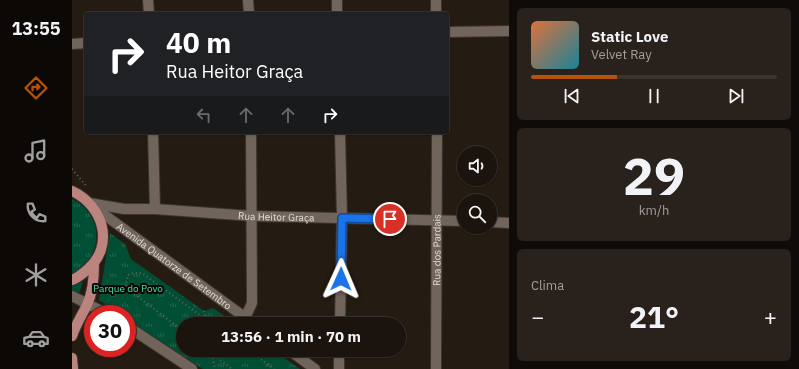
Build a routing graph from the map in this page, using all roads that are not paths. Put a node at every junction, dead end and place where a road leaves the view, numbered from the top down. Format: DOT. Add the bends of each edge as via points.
graph roads {
  1 [pos="148,0"];
  2 [pos="248,0"];
  3 [pos="337,0"];
  4 [pos="436,0"];
  5 [pos="149,12"];
  6 [pos="249,12"];
  7 [pos="337,12"];
  8 [pos="436,12"];
  9 [pos="509,31"];
  10 [pos="449,32"];
  11 [pos="84,43"];
  12 [pos="72,44"];
  13 [pos="153,134"];
  14 [pos="251,134"];
  15 [pos="340,134"];
  16 [pos="437,134"];
  17 [pos="74,190"];
  18 [pos="92,206"];
  19 [pos="155,209"];
  20 [pos="252,216"];
  21 [pos="342,218"];
  22 [pos="437,220"];
  23 [pos="457,221"];
  24 [pos="497,222"];
  25 [pos="509,223"];
  26 [pos="94,264"];
  27 [pos="72,280"];
  28 [pos="72,296"];
  29 [pos="88,304"];
  30 [pos="244,317"];
  31 [pos="245,317"];
  32 [pos="340,317"];
  33 [pos="136,332"];
  34 [pos="72,336"];
  35 [pos="299,357"];
  36 [pos="339,357"];
  37 [pos="72,358"];
  38 [pos="73,369"];
  39 [pos="192,369"];
  40 [pos="315,369"];
  41 [pos="339,369"];
  42 [pos="436,369"];
  1 -- 5 [label="street"];
  2 -- 6 [label="street"];
  3 -- 7 [label="street"];
  4 -- 8 [label="street"];
  9 -- 10 [label="street"];
  11 -- 12 [label="street"];
  13 -- 19 [label="street"];
  14 -- 20 [label="street"];
  15 -- 21 [label="street"];
  16 -- 22 [label="street, Rua dos Pardais"];
  17 -- 18 [label="main road"];
  18 -- 19 [label="street, Rua Heitor Graça"];
  18 -- 26 [label="main road" via="99,216 103,233 99,257"];
  18 -- 30 [label="street, Avenida Quatorze de Setembro"];
  19 -- 20 [label="street, Rua Heitor Graça"];
  20 -- 21 [label="street, Rua Heitor Graça"];
  20 -- 31 [label="street" via="252,303"];
  21 -- 22 [label="street, Rua Heitor Graça"];
  21 -- 32 [label="street"];
  22 -- 23 [label="street, Rua Heitor Graça"];
  22 -- 42 [label="street, Rua dos Pardais"];
  24 -- 25 [label="street"];
  26 -- 27 [label="main road" via="77,279"];
  26 -- 29 [label="main road" via="94,281"];
  28 -- 29 [label="street"];
  29 -- 34 [label="main road"];
  33 -- 39 [label="street"];
  35 -- 40 [label="street"];
  36 -- 41 [label="street"];
  37 -- 38 [label="main road"];
}
